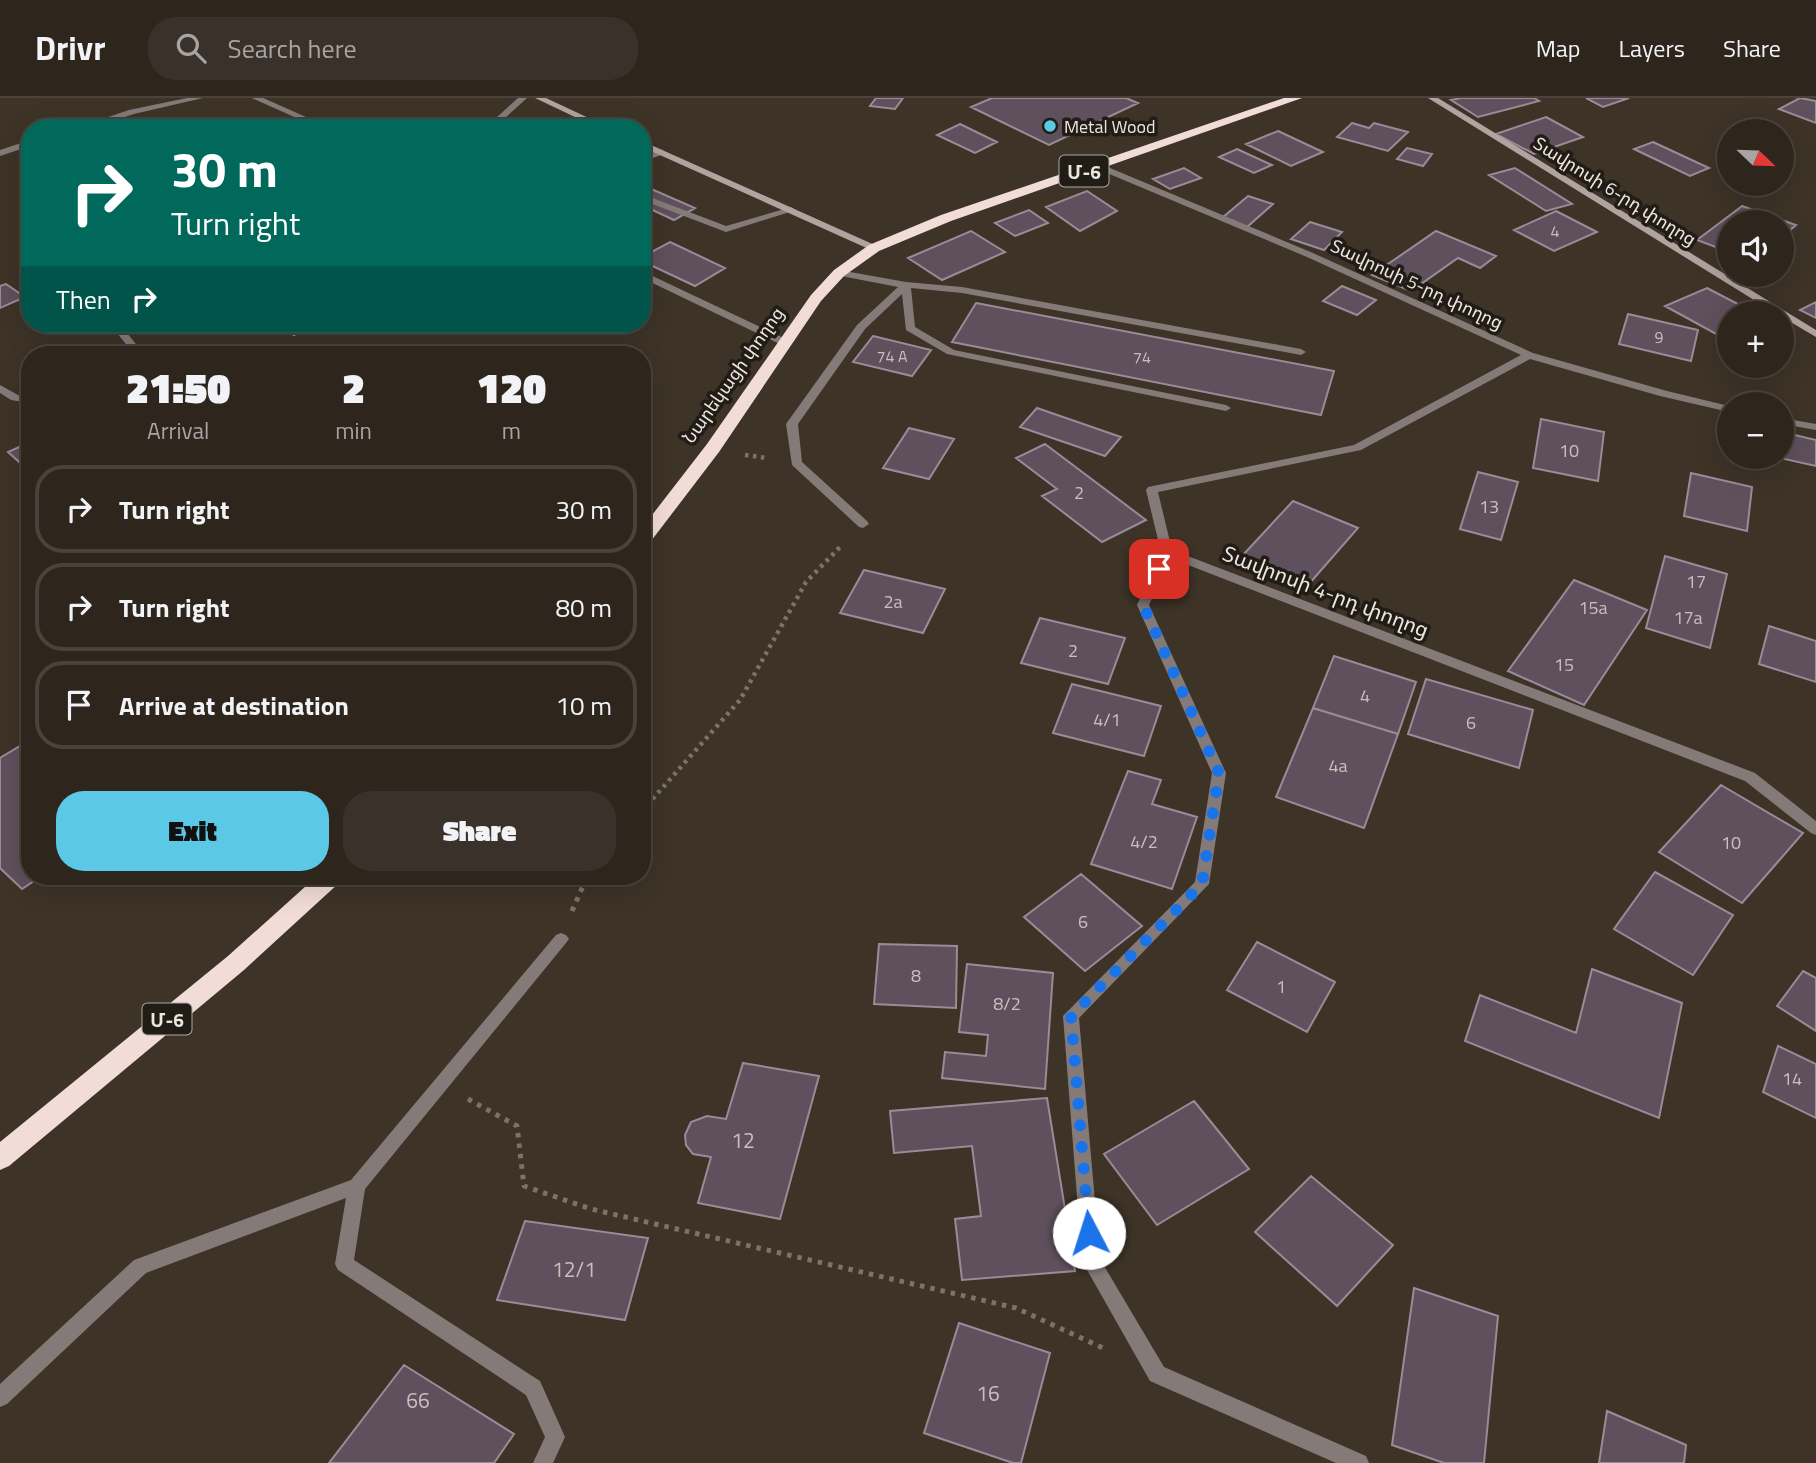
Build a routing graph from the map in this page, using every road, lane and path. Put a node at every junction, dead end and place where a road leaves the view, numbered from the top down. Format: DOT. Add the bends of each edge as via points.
graph roads {
  1 [pos="199,98"];
  2 [pos="256,98"];
  3 [pos="523,98"];
  4 [pos="539,98"];
  5 [pos="1296,98"];
  6 [pos="1432,98"];
  7 [pos="123,119"];
  8 [pos="306,119"];
  9 [pos="499,119"];
  10 [pos="586,119"];
  11 [pos="21,146"];
  12 [pos="651,148"];
  13 [pos="661,152"];
  14 [pos="0,153"];
  15 [pos="651,156"];
  16 [pos="1098,166"];
  17 [pos="651,200"];
  18 [pos="791,211"];
  19 [pos="874,248"];
  20 [pos="839,273"];
  21 [pos="651,278"];
  22 [pos="906,285"];
  23 [pos="1816,334"];
  24 [pos="786,343"];
  25 [pos="1301,352"];
  26 [pos="1528,355"];
  27 [pos="0,388"];
  28 [pos="21,399"];
  29 [pos="1717,406"];
  30 [pos="1226,408"];
  31 [pos="1794,423"];
  32 [pos="1816,427"];
  33 [pos="863,524"];
  34 [pos="651,529"];
  35 [pos="1167,552"];
  36 [pos="651,801"];
  37 [pos="1816,829"];
  38 [pos="322,885"];
  39 [pos="561,939"];
  40 [pos="440,1084"];
  41 [pos="0,1158"];
  42 [pos="356,1186"];
  43 [pos="1157,1374"];
  44 [pos="0,1397"];
  45 [pos="543,1463"];
  46 [pos="1359,1463"];
  1 -- 7 [label="street"];
  2 -- 8 [label="street"];
  3 -- 9 [label="street"];
  4 -- 10 [label="street"];
  5 -- 16 [label="highway, Մ-6"];
  6 -- 23 [label="street, Տավրոսի 6-րդ փողոց"];
  11 -- 14 [label="street"];
  12 -- 13 [label="street"];
  13 -- 15 [label="street"];
  13 -- 18 [label="street"];
  16 -- 19 [label="highway, Մ-6"];
  16 -- 26 [label="street, Տավրոսի 5-րդ փողոց" via="1310,255"];
  17 -- 18 [label="street" via="726,229"];
  18 -- 19 [label="street"];
  19 -- 20 [label="highway, Նարեկացի փողոց / Մ-6"];
  20 -- 22 [label="street"];
  20 -- 24 [label="highway, Նարեկացի փողոց / Մ-6"];
  21 -- 24 [label="street"];
  22 -- 25 [label="street" via="962,290"];
  22 -- 30 [label="street" via="910,328 951,352"];
  22 -- 33 [label="street" via="861,327 792,424 796,463"];
  24 -- 34 [label="highway, Նարեկացի փողոց / Մ-6"];
  26 -- 29 [label="street, Տավրոսի 5-րդ փողոց"];
  26 -- 35 [label="street" via="1357,448 1152,490"];
  27 -- 28 [label="street"];
  31 -- 32 [label="street"];
  33 -- 36 [label="path" via="806,582 740,699"];
  35 -- 37 [label="street, Տավրոսի 4-րդ փողոց" via="1750,777"];
  35 -- 43 [label="street" via="1143,605 1219,773 1202,884 1071,1016 1091,1261"];
  38 -- 41 [label="highway, Մ-6" via="236,963"];
  39 -- 40 [label="street"];
  40 -- 42 [label="street"];
  40 -- 43 [label="path" via="517,1126 524,1186 591,1209 1016,1308"];
  42 -- 44 [label="street" via="140,1266"];
  42 -- 45 [label="street" via="344,1264 533,1388 555,1437"];
  43 -- 46 [label="street"];
}
